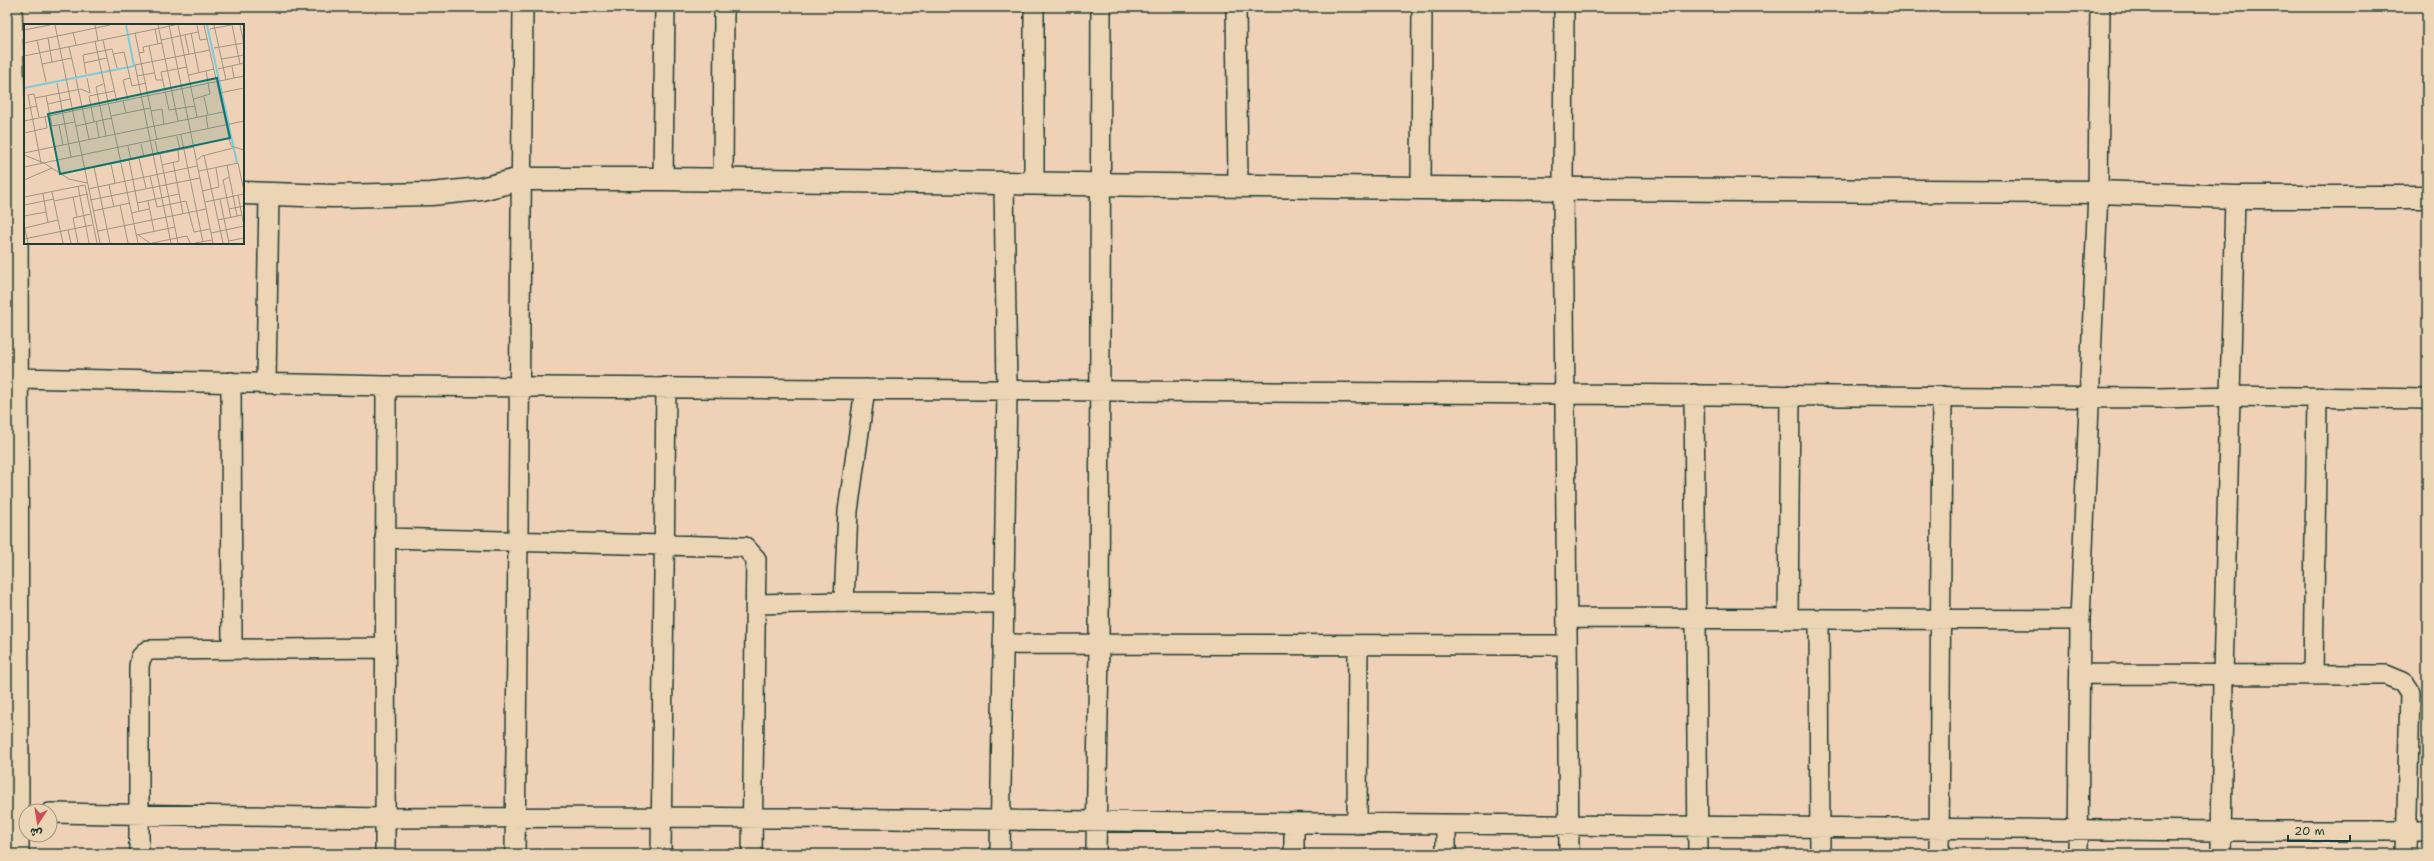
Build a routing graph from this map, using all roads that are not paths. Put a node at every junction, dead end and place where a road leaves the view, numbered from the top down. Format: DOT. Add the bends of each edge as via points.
graph roads {
  1 [pos="12,7"];
  2 [pos="523,7"];
  3 [pos="665,7"];
  4 [pos="724,7"];
  5 [pos="1034,7"];
  6 [pos="1101,7"];
  7 [pos="1236,7"];
  8 [pos="1422,7"];
  9 [pos="1564,7"];
  10 [pos="2100,7"];
  11 [pos="521,179"];
  12 [pos="663,179"];
  13 [pos="723,181"];
  14 [pos="1004,183"];
  15 [pos="1034,183"];
  16 [pos="1099,184"];
  17 [pos="1238,184"];
  18 [pos="17,188"];
  19 [pos="1421,188"];
  20 [pos="1563,188"];
  21 [pos="2098,192"];
  22 [pos="244,193"];
  23 [pos="269,194"];
  24 [pos="2235,197"];
  25 [pos="2427,197"];
  26 [pos="18,378"];
  27 [pos="230,382"];
  28 [pos="266,383"];
  29 [pos="386,386"];
  30 [pos="519,386"];
  31 [pos="666,387"];
  32 [pos="865,389"];
  33 [pos="1007,390"];
  34 [pos="1099,391"];
  35 [pos="1565,394"];
  36 [pos="1694,394"];
  37 [pos="1790,395"];
  38 [pos="1942,396"];
  39 [pos="2089,396"];
  40 [pos="2230,396"];
  41 [pos="2317,398"];
  42 [pos="2427,399"];
  43 [pos="385,538"];
  44 [pos="520,541"];
  45 [pos="664,544"];
  46 [pos="844,602"];
  47 [pos="1003,603"];
  48 [pos="756,604"];
  49 [pos="1567,618"];
  50 [pos="1697,618"];
  51 [pos="1788,619"];
  52 [pos="1941,619"];
  53 [pos="1819,620"];
  54 [pos="2080,620"];
  55 [pos="1003,644"];
  56 [pos="1099,644"];
  57 [pos="1358,645"];
  58 [pos="1567,645"];
  59 [pos="12,647"];
  60 [pos="385,648"];
  61 [pos="232,649"];
  62 [pos="2080,674"];
  63 [pos="2313,674"];
  64 [pos="2223,676"];
  65 [pos="17,813"];
  66 [pos="58,813"];
  67 [pos="139,813"];
  68 [pos="515,817"];
  69 [pos="661,817"];
  70 [pos="385,818"];
  71 [pos="752,818"];
  72 [pos="1001,820"];
  73 [pos="1097,821"];
  74 [pos="1294,823"];
  75 [pos="1357,824"];
  76 [pos="1446,825"];
  77 [pos="1569,825"];
  78 [pos="1699,826"];
  79 [pos="1820,828"];
  80 [pos="1939,828"];
  81 [pos="2078,829"];
  82 [pos="2221,831"];
  83 [pos="2406,831"];
  84 [pos="2427,831"];
  85 [pos="18,854"];
  86 [pos="139,854"];
  87 [pos="384,854"];
  88 [pos="515,854"];
  89 [pos="661,854"];
  90 [pos="752,854"];
  91 [pos="1000,854"];
  92 [pos="1096,854"];
  93 [pos="1294,854"];
  94 [pos="1446,854"];
  95 [pos="1569,854"];
  96 [pos="1698,854"];
  97 [pos="1820,854"];
  98 [pos="1939,854"];
  99 [pos="2078,854"];
  100 [pos="2221,854"];
  101 [pos="2406,854"];
  1 -- 18 [label="street"];
  2 -- 11 [label="street"];
  3 -- 12 [label="street"];
  4 -- 13 [label="street"];
  5 -- 15 [label="street"];
  6 -- 16 [label="street"];
  7 -- 17 [label="street"];
  8 -- 19 [label="street"];
  9 -- 20 [label="street"];
  10 -- 21 [label="street"];
  11 -- 12 [label="street"];
  11 -- 23 [label="street" via="481,189 432,194"];
  11 -- 30 [label="street"];
  12 -- 13 [label="street"];
  13 -- 14 [label="street"];
  14 -- 15 [label="street"];
  14 -- 33 [label="street"];
  15 -- 16 [label="street"];
  16 -- 17 [label="street"];
  16 -- 34 [label="street"];
  17 -- 19 [label="street"];
  18 -- 26 [label="street"];
  19 -- 20 [label="street"];
  20 -- 21 [label="street"];
  20 -- 35 [label="street"];
  21 -- 24 [label="street"];
  21 -- 39 [label="street"];
  22 -- 23 [label="street"];
  23 -- 28 [label="street"];
  24 -- 25 [label="street"];
  24 -- 40 [label="street"];
  26 -- 27 [label="street"];
  26 -- 59 [label="street"];
  27 -- 28 [label="street"];
  27 -- 61 [label="street"];
  28 -- 29 [label="street"];
  29 -- 30 [label="street"];
  29 -- 43 [label="street"];
  30 -- 31 [label="street"];
  30 -- 44 [label="street"];
  31 -- 32 [label="street"];
  31 -- 45 [label="street"];
  32 -- 33 [label="street"];
  32 -- 46 [label="street" via="848,511"];
  33 -- 34 [label="street"];
  33 -- 47 [label="street"];
  34 -- 35 [label="street"];
  34 -- 56 [label="street"];
  35 -- 36 [label="street"];
  35 -- 49 [label="street"];
  36 -- 37 [label="street"];
  36 -- 50 [label="street"];
  37 -- 38 [label="street"];
  37 -- 51 [label="street"];
  38 -- 39 [label="street"];
  38 -- 52 [label="street"];
  39 -- 40 [label="street"];
  39 -- 54 [label="street"];
  40 -- 41 [label="street"];
  40 -- 64 [label="street"];
  41 -- 42 [label="street"];
  41 -- 63 [label="street"];
  43 -- 44 [label="street"];
  43 -- 60 [label="street"];
  44 -- 45 [label="street"];
  44 -- 68 [label="street"];
  45 -- 48 [label="street" via="745,546 756,559"];
  45 -- 69 [label="street"];
  46 -- 47 [label="street"];
  46 -- 48 [label="street"];
  47 -- 55 [label="street"];
  48 -- 71 [label="street"];
  49 -- 50 [label="street"];
  49 -- 58 [label="street"];
  50 -- 51 [label="street"];
  50 -- 78 [label="street"];
  51 -- 53 [label="street"];
  52 -- 53 [label="street"];
  52 -- 54 [label="street"];
  52 -- 80 [label="street"];
  53 -- 79 [label="street"];
  54 -- 62 [label="street"];
  55 -- 56 [label="street"];
  55 -- 72 [label="street"];
  56 -- 57 [label="street"];
  56 -- 73 [label="street"];
  57 -- 58 [label="street"];
  57 -- 75 [label="street"];
  58 -- 77 [label="street"];
  59 -- 65 [label="street"];
  60 -- 61 [label="street"];
  60 -- 70 [label="street"];
  61 -- 67 [label="street" via="148,650 141,657"];
  62 -- 64 [label="street"];
  62 -- 81 [label="street"];
  63 -- 64 [label="street"];
  63 -- 83 [label="street" via="2386,675 2403,682 2410,693"];
  64 -- 82 [label="street"];
  65 -- 85 [label="street"];
  66 -- 67 [label="street"];
  67 -- 70 [label="street"];
  67 -- 86 [label="street"];
  68 -- 69 [label="street"];
  68 -- 70 [label="street"];
  68 -- 88 [label="street"];
  69 -- 71 [label="street"];
  69 -- 89 [label="street"];
  70 -- 87 [label="street"];
  71 -- 72 [label="street"];
  71 -- 90 [label="street"];
  72 -- 73 [label="street"];
  72 -- 91 [label="street"];
  73 -- 74 [label="street"];
  73 -- 92 [label="street"];
  74 -- 75 [label="street"];
  74 -- 93 [label="street"];
  75 -- 76 [label="street"];
  76 -- 77 [label="street"];
  76 -- 94 [label="street"];
  77 -- 78 [label="street"];
  77 -- 95 [label="street"];
  78 -- 79 [label="street"];
  78 -- 96 [label="street"];
  79 -- 80 [label="street"];
  79 -- 97 [label="street"];
  80 -- 81 [label="street"];
  80 -- 98 [label="street"];
  81 -- 82 [label="street"];
  81 -- 99 [label="street"];
  82 -- 83 [label="street"];
  82 -- 100 [label="street"];
  83 -- 84 [label="street"];
  83 -- 101 [label="street"];
}
